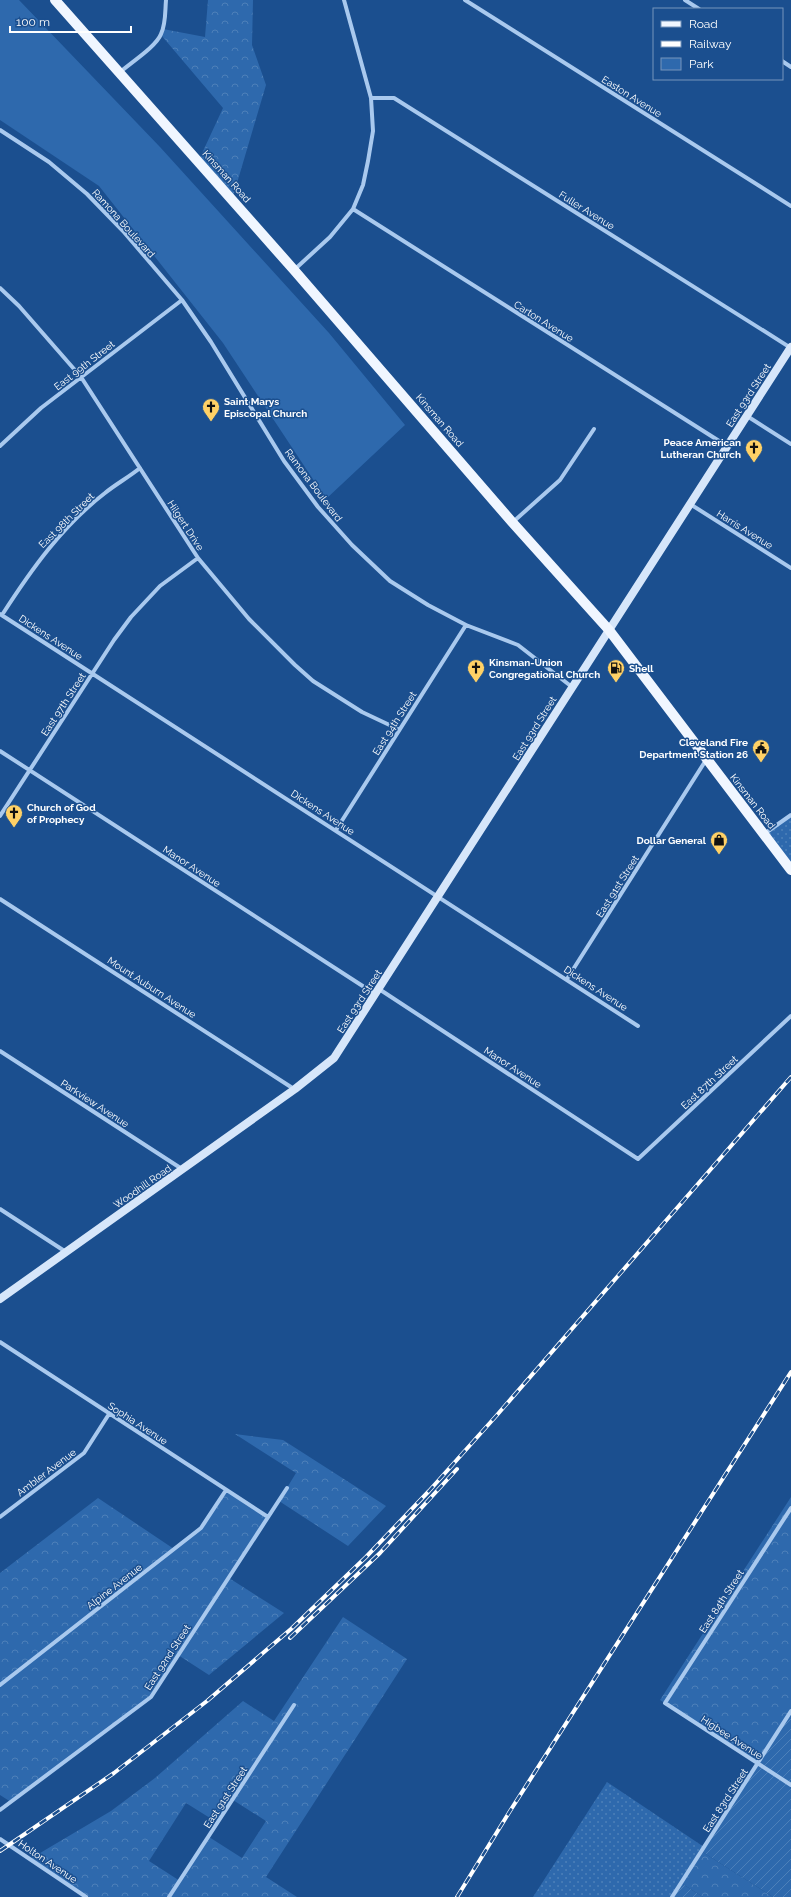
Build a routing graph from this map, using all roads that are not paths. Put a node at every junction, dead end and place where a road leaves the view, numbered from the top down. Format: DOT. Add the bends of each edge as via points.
graph roads {
  1 [pos="166,0"];
  2 [pos="344,0"];
  3 [pos="465,0"];
  4 [pos="685,0"];
  5 [pos="60,2"];
  6 [pos="697,8"];
  7 [pos="119,73"];
  8 [pos="371,98"];
  9 [pos="0,130"];
  10 [pos="791,206"];
  11 [pos="353,209"];
  12 [pos="294,270"];
  13 [pos="0,288"];
  14 [pos="182,300"];
  15 [pos="791,347"];
  16 [pos="81,377"];
  17 [pos="747,416"];
  18 [pos="594,429"];
  19 [pos="791,444"];
  20 [pos="0,446"];
  21 [pos="727,446"];
  22 [pos="140,468"];
  23 [pos="690,504"];
  24 [pos="512,522"];
  25 [pos="198,558"];
  26 [pos="791,568"];
  27 [pos="1,614"];
  28 [pos="466,625"];
  29 [pos="609,630"];
  30 [pos="92,674"];
  31 [pos="572,687"];
  32 [pos="398,730"];
  33 [pos="0,751"];
  34 [pos="706,760"];
  35 [pos="30,771"];
  36 [pos="791,815"];
  37 [pos="0,816"];
  38 [pos="336,830"];
  39 [pos="763,834"];
  40 [pos="791,870"];
  41 [pos="439,896"];
  42 [pos="0,899"];
  43 [pos="567,979"];
  44 [pos="377,991"];
  45 [pos="791,1016"];
  46 [pos="638,1026"];
  47 [pos="0,1051"];
  48 [pos="295,1089"];
  49 [pos="638,1159"];
  50 [pos="182,1169"];
  51 [pos="0,1209"];
  52 [pos="66,1252"];
  53 [pos="0,1299"];
  54 [pos="0,1342"];
  55 [pos="109,1414"];
  56 [pos="287,1488"];
  57 [pos="226,1490"];
  58 [pos="791,1508"];
  59 [pos="0,1517"];
  60 [pos="268,1517"];
  61 [pos="0,1685"];
  62 [pos="665,1703"];
  63 [pos="294,1705"];
  64 [pos="791,1712"];
  65 [pos="758,1763"];
  66 [pos="791,1785"];
  67 [pos="0,1810"];
  68 [pos="0,1839"];
  69 [pos="86,1897"];
  70 [pos="170,1897"];
  71 [pos="672,1897"];
  1 -- 7 [label="street" via="161,35"];
  2 -- 8 [label="street"];
  3 -- 10 [label="street, Easton Avenue"];
  4 -- 6 [label="street"];
  5 -- 7 [label="main road, Kinsman Road"];
  7 -- 12 [label="main road, Kinsman Road"];
  8 -- 11 [label="street" via="373,131 362,185"];
  8 -- 15 [label="street, Fuller Avenue" via="394,98"];
  9 -- 14 [label="street, Ramona Boulevard" via="49,162 87,194 123,231"];
  11 -- 12 [label="street" via="330,237"];
  11 -- 21 [label="street, Carton Avenue"];
  12 -- 24 [label="main road, Kinsman Road"];
  13 -- 16 [label="street, Hilgert Drive"];
  14 -- 16 [label="street, East 99th Street"];
  14 -- 28 [label="street, Ramona Boulevard" via="215,348 284,461 337,529 390,581"];
  15 -- 17 [label="main road, East 93rd Street"];
  16 -- 20 [label="street, East 99th Street"];
  16 -- 22 [label="street, Hilgert Drive"];
  17 -- 19 [label="street"];
  17 -- 21 [label="main road, East 93rd Street"];
  18 -- 24 [label="street" via="560,480"];
  21 -- 23 [label="main road, East 93rd Street"];
  22 -- 25 [label="street, Hilgert Drive"];
  22 -- 27 [label="street, East 98th Street" via="105,493 61,535 43,555"];
  23 -- 26 [label="street, Harris Avenue"];
  23 -- 29 [label="main road, East 93rd Street"];
  24 -- 29 [label="main road, Kinsman Road"];
  25 -- 30 [label="street, East 97th Street" via="160,586 131,617"];
  25 -- 32 [label="street, Hilgert Drive" via="249,619 295,665 334,696"];
  27 -- 30 [label="street, Dickens Avenue"];
  28 -- 31 [label="street, Ramona Boulevard" via="518,645"];
  28 -- 32 [label="street, East 94th Street"];
  29 -- 31 [label="main road, East 93rd Street"];
  29 -- 34 [label="main road, Kinsman Road"];
  30 -- 35 [label="street, East 97th Street"];
  30 -- 38 [label="street, Dickens Avenue"];
  31 -- 41 [label="main road, East 93rd Street"];
  32 -- 38 [label="street, East 94th Street"];
  33 -- 35 [label="street, Manor Avenue"];
  34 -- 39 [label="main road, Kinsman Road"];
  34 -- 43 [label="street, East 91st Street"];
  35 -- 37 [label="street, East 97th Street"];
  35 -- 44 [label="street, Manor Avenue"];
  36 -- 39 [label="street"];
  38 -- 41 [label="street, Dickens Avenue"];
  39 -- 40 [label="main road, Kinsman Road"];
  41 -- 43 [label="street, Dickens Avenue"];
  41 -- 44 [label="main road, East 93rd Street"];
  42 -- 48 [label="street, Mount Auburn Avenue"];
  43 -- 46 [label="street, Dickens Avenue"];
  44 -- 48 [label="main road, East 93rd Street" via="334,1058"];
  44 -- 49 [label="street, Manor Avenue"];
  45 -- 49 [label="street, East 87th Street"];
  47 -- 50 [label="street, Parkview Avenue"];
  48 -- 50 [label="main road, Woodhill Road"];
  50 -- 52 [label="main road, Woodhill Road"];
  51 -- 52 [label="street"];
  52 -- 53 [label="main road, Woodhill Road"];
  54 -- 55 [label="street, Sophia Avenue"];
  55 -- 57 [label="street, Sophia Avenue"];
  55 -- 59 [label="street, Ambler Avenue" via="84,1453"];
  56 -- 60 [label="street, East 92nd Street"];
  57 -- 60 [label="street, Sophia Avenue"];
  57 -- 61 [label="street, Alpine Avenue" via="201,1528"];
  58 -- 62 [label="street, East 84th Street"];
  60 -- 67 [label="street, East 92nd Street" via="151,1697"];
  62 -- 65 [label="street, Higbee Avenue"];
  63 -- 70 [label="street, East 91st Street"];
  64 -- 65 [label="street, East 83rd Street"];
  65 -- 66 [label="street, Higbee Avenue"];
  65 -- 71 [label="street, East 83rd Street"];
  68 -- 69 [label="street, Holton Avenue"];
}
